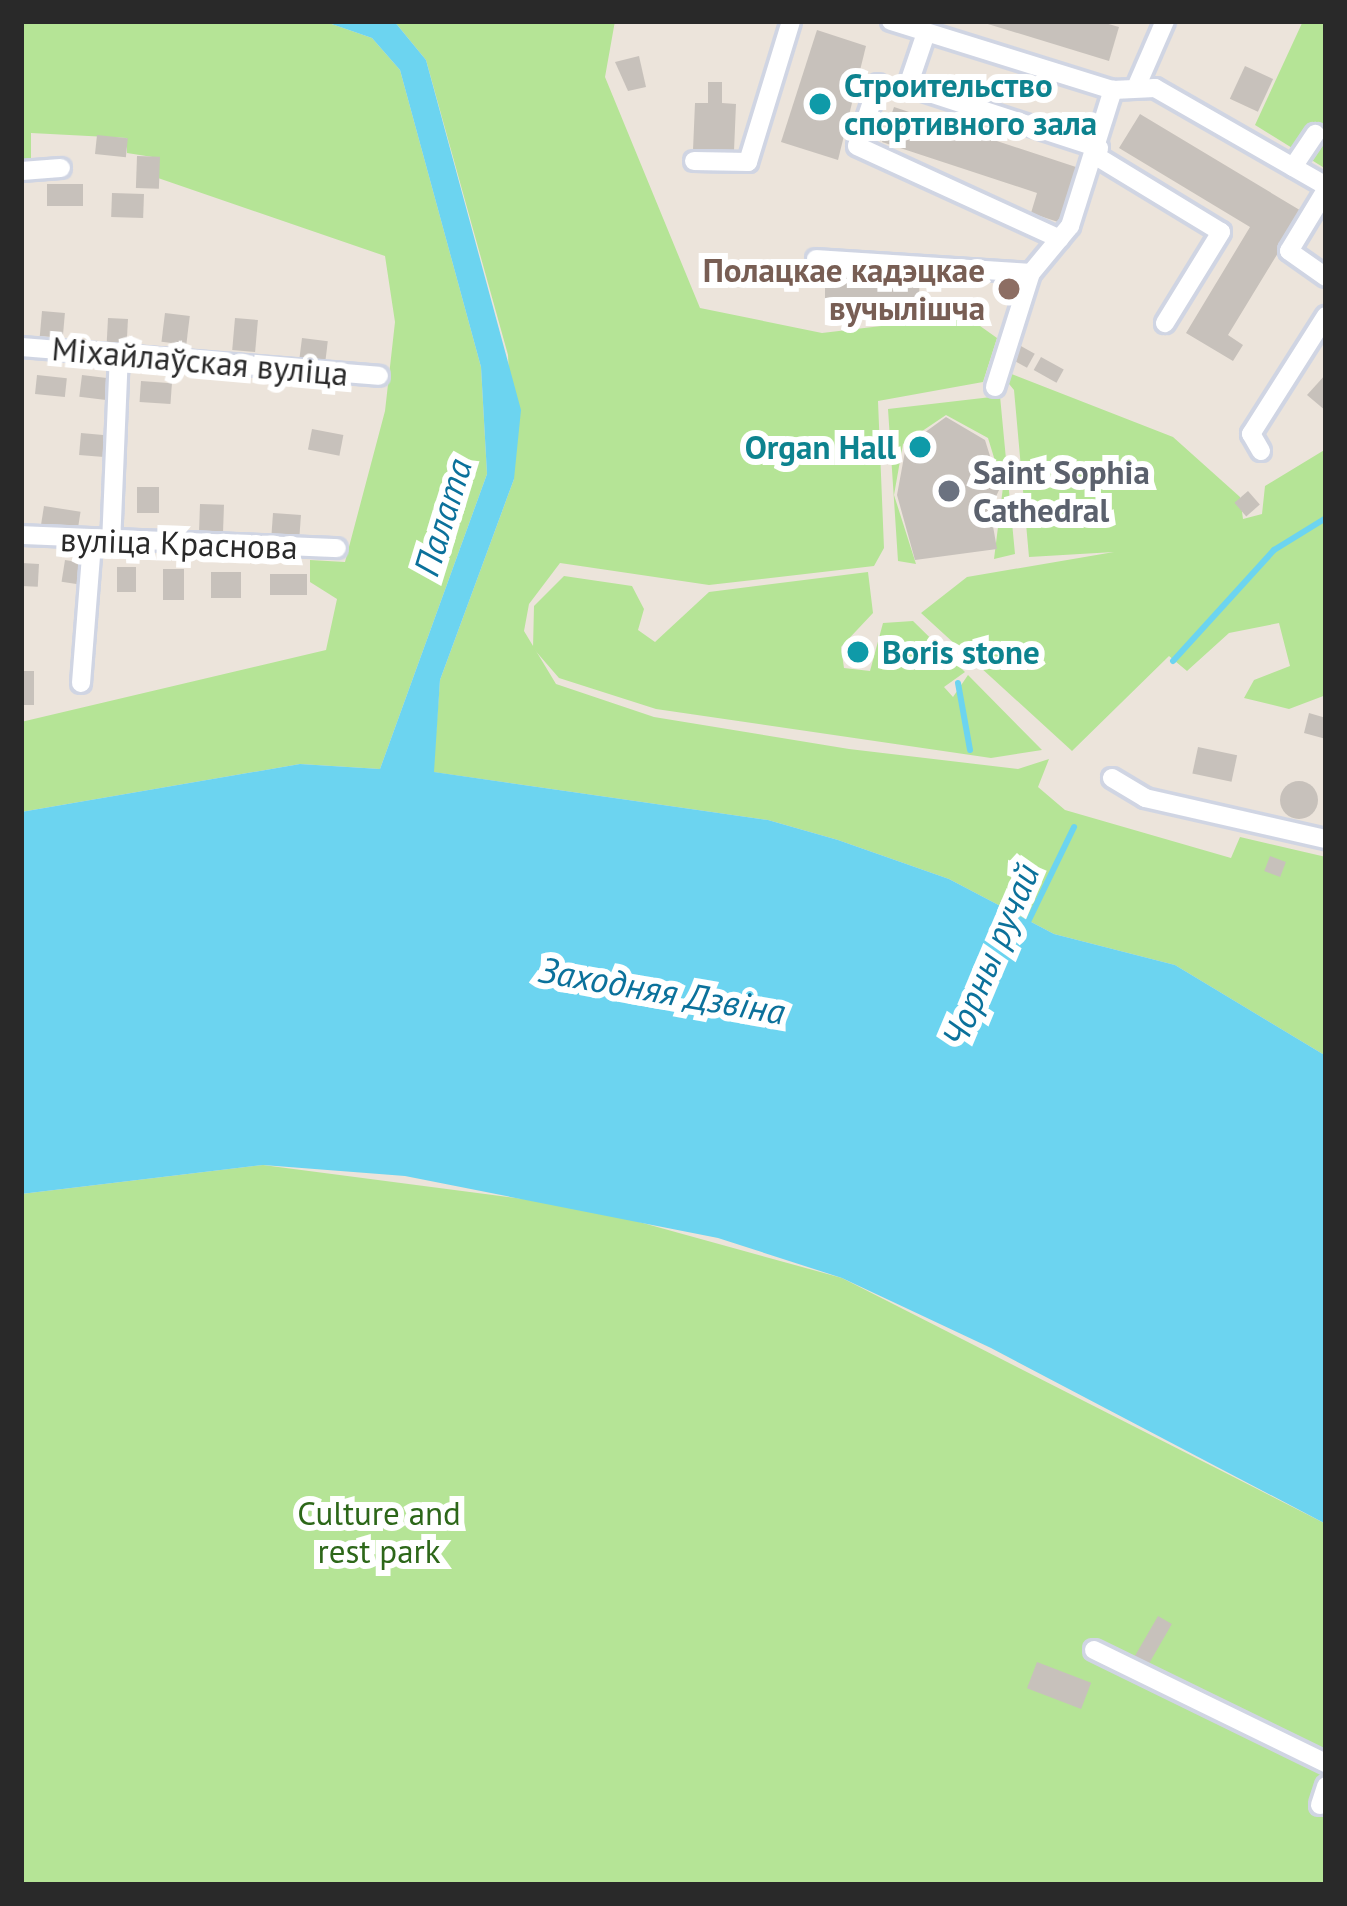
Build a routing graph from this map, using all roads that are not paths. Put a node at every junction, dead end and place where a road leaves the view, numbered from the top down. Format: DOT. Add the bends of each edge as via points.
graph roads {
  1 [pos="791,21"];
  2 [pos="891,21"];
  3 [pos="1165,21"];
  4 [pos="926,33"];
  5 [pos="1138,83"];
  6 [pos="878,84"];
  7 [pos="1113,90"];
  8 [pos="1315,134"];
  9 [pos="1098,152"];
  10 [pos="694,161"];
  11 [pos="1293,166"];
  12 [pos="61,168"];
  13 [pos="21,171"];
  14 [pos="1326,188"];
  15 [pos="1060,239"];
  16 [pos="816,259"];
  17 [pos="1031,273"];
  18 [pos="1326,277"];
  19 [pos="1326,316"];
  20 [pos="1165,323"];
  21 [pos="21,347"];
  22 [pos="119,356"];
  23 [pos="379,376"];
  24 [pos="995,387"];
  25 [pos="1261,451"];
  26 [pos="21,535"];
  27 [pos="101,544"];
  28 [pos="337,548"];
  29 [pos="81,683"];
  30 [pos="1112,778"];
  31 [pos="1326,839"];
  32 [pos="1094,1651"];
  33 [pos="1326,1763"];
  1 -- 10 [label="street" via="748,162"];
  2 -- 4 [label="street"];
  3 -- 5 [label="street"];
  4 -- 7 [label="street"];
  4 -- 9 [label="street" via="908,86"];
  5 -- 7 [label="street"];
  5 -- 11 [label="street"];
  6 -- 15 [label="street" via="857,146"];
  7 -- 9 [label="street"];
  8 -- 11 [label="street"];
  9 -- 15 [label="street"];
  9 -- 20 [label="street" via="1221,232"];
  11 -- 14 [label="street"];
  12 -- 13 [label="street"];
  14 -- 18 [label="street" via="1289,251"];
  15 -- 17 [label="street"];
  16 -- 17 [label="street"];
  17 -- 24 [label="street"];
  19 -- 25 [label="street" via="1251,434"];
  21 -- 22 [label="street, Міхайлаўская вуліца"];
  22 -- 23 [label="street, Міхайлаўская вуліца"];
  22 -- 27 [label="street"];
  26 -- 27 [label="street, вуліца Краснова"];
  27 -- 28 [label="street, вуліца Краснова"];
  27 -- 29 [label="street"];
  30 -- 31 [label="street" via="1145,798"];
  32 -- 33 [label="street"];
}
